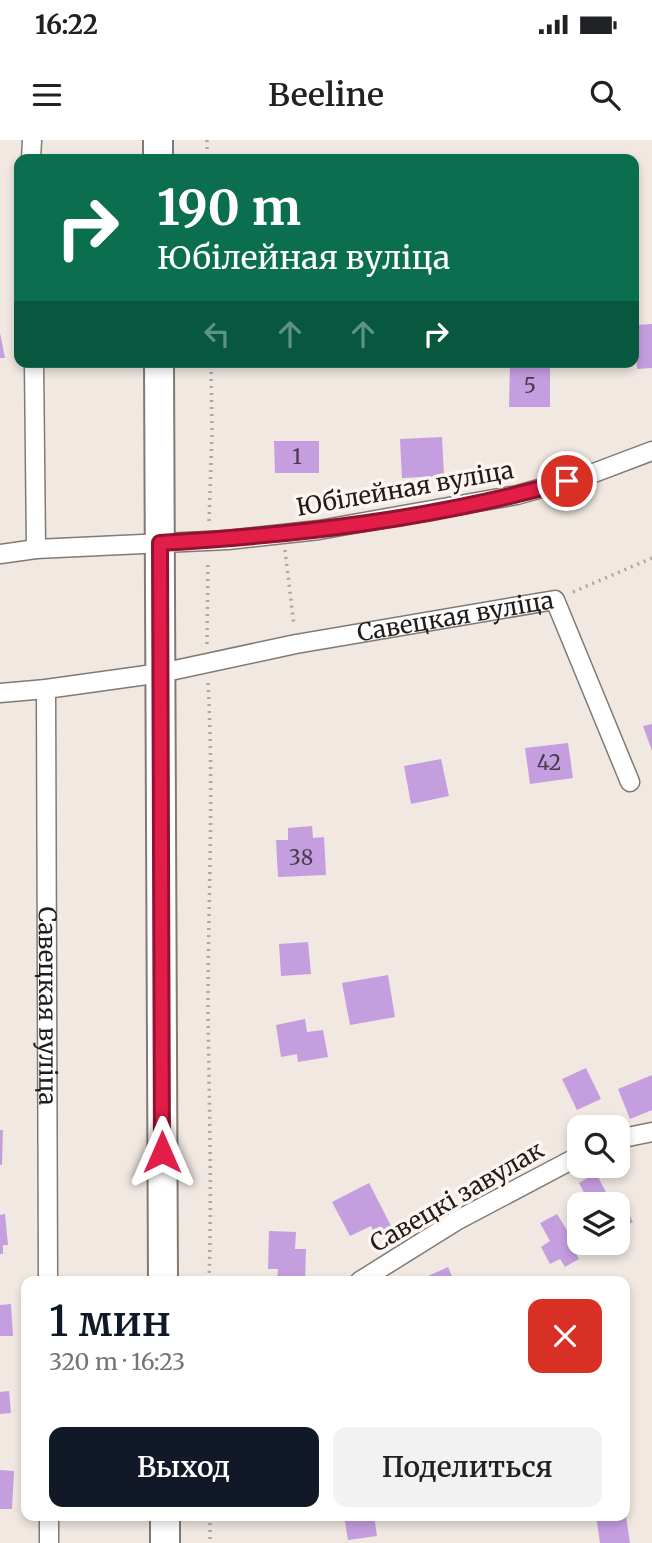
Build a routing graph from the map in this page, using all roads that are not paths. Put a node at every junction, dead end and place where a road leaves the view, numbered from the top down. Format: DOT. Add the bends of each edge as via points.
graph roads {
  1 [pos="34,368"];
  2 [pos="159,368"];
  3 [pos="652,451"];
  4 [pos="160,543"];
  5 [pos="36,549"];
  6 [pos="0,554"];
  7 [pos="161,673"];
  8 [pos="46,689"];
  9 [pos="0,693"];
  10 [pos="630,782"];
  11 [pos="652,1132"];
  12 [pos="630,1137"];
  13 [pos="567,1162"];
  14 [pos="48,1276"];
  15 [pos="163,1276"];
  16 [pos="368,1276"];
  17 [pos="49,1521"];
  18 [pos="165,1521"];
  19 [pos="49,1543"];
  20 [pos="165,1543"];
  1 -- 5 [label="street"];
  2 -- 4 [label="main road"];
  3 -- 4 [label="street, Юбілейная вуліца" via="517,495 319,530"];
  4 -- 5 [label="street, Юбілейная вуліца"];
  4 -- 7 [label="main road"];
  5 -- 6 [label="street, Юбілейная вуліца"];
  7 -- 8 [label="street, Савецкая вуліца"];
  7 -- 10 [label="street, Савецкая вуліца" via="296,644 555,600"];
  7 -- 15 [label="main road"];
  8 -- 9 [label="street, Савецкая вуліца"];
  8 -- 14 [label="street, Савецкая вуліца"];
  11 -- 12 [label="street"];
  13 -- 16 [label="street, Савецкі завулак" via="456,1221"];
  17 -- 19 [label="street"];
  18 -- 20 [label="main road"];
}
